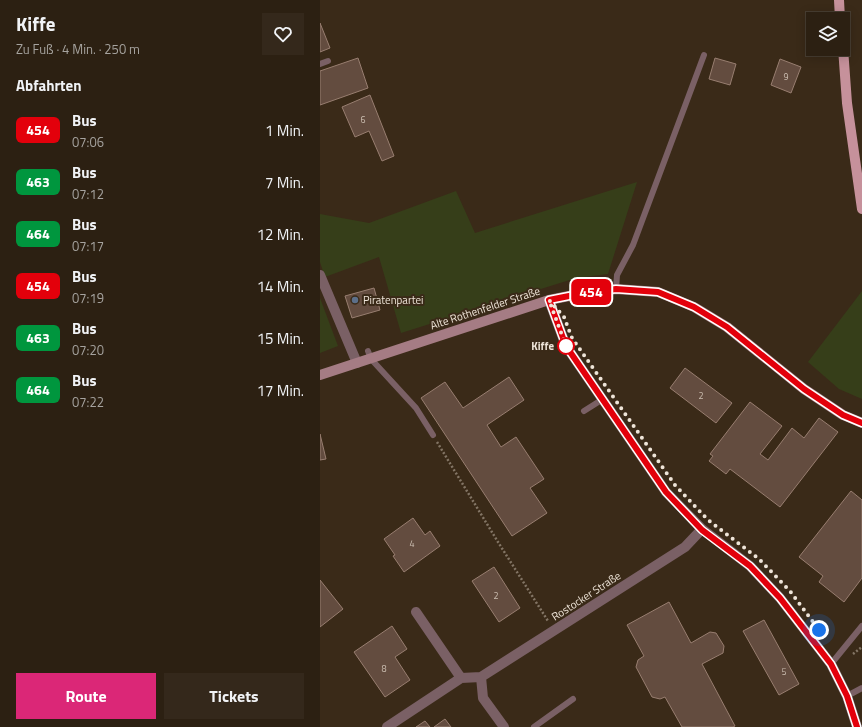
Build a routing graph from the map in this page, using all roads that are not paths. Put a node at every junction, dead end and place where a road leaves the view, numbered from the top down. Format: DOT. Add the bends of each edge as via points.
graph roads {
  1 [pos="839,0"];
  2 [pos="840,12"];
  3 [pos="704,56"];
  4 [pos="843,56"];
  5 [pos="328,61"];
  6 [pos="320,64"];
  7 [pos="862,209"];
  8 [pos="320,275"];
  9 [pos="616,289"];
  10 [pos="549,300"];
  11 [pos="369,355"];
  12 [pos="357,363"];
  13 [pos="320,375"];
  14 [pos="603,399"];
  15 [pos="584,411"];
  16 [pos="862,422"];
  17 [pos="433,435"];
  18 [pos="702,530"];
  19 [pos="416,612"];
  20 [pos="862,626"];
  21 [pos="831,664"];
  22 [pos="480,677"];
  23 [pos="461,678"];
  24 [pos="862,688"];
  25 [pos="847,696"];
  26 [pos="573,699"];
  27 [pos="387,727"];
  28 [pos="504,727"];
  29 [pos="534,727"];
  30 [pos="857,727"];
  1 -- 2 [label="main road"];
  3 -- 9 [label="lane" via="633,245 617,275"];
  4 -- 7 [label="main road" via="846,103"];
  5 -- 6 [label="lane"];
  8 -- 12 [label="street"];
  9 -- 10 [label="street, Alte Rothenfelder Straße"];
  9 -- 16 [label="street, Alte Rothenfelder Straße" via="658,292 694,307 727,327 804,389 843,415"];
  10 -- 11 [label="street, Alte Rothenfelder Straße"];
  10 -- 14 [label="street" via="566,346"];
  11 -- 12 [label="street, Alte Rothenfelder Straße"];
  11 -- 17 [label="lane" via="416,408"];
  12 -- 13 [label="street, Alte Rothenfelder Straße"];
  14 -- 15 [label="lane"];
  14 -- 18 [label="street" via="666,492"];
  18 -- 21 [label="street" via="750,566 780,598"];
  18 -- 22 [label="street, Rostocker Straße" via="685,547"];
  19 -- 23 [label="street"];
  20 -- 21 [label="lane"];
  21 -- 25 [label="street"];
  22 -- 23 [label="street, Rostocker Straße"];
  22 -- 28 [label="street" via="483,698"];
  23 -- 27 [label="street"];
  24 -- 25 [label="lane"];
  25 -- 30 [label="street"];
  26 -- 29 [label="lane"];
}
